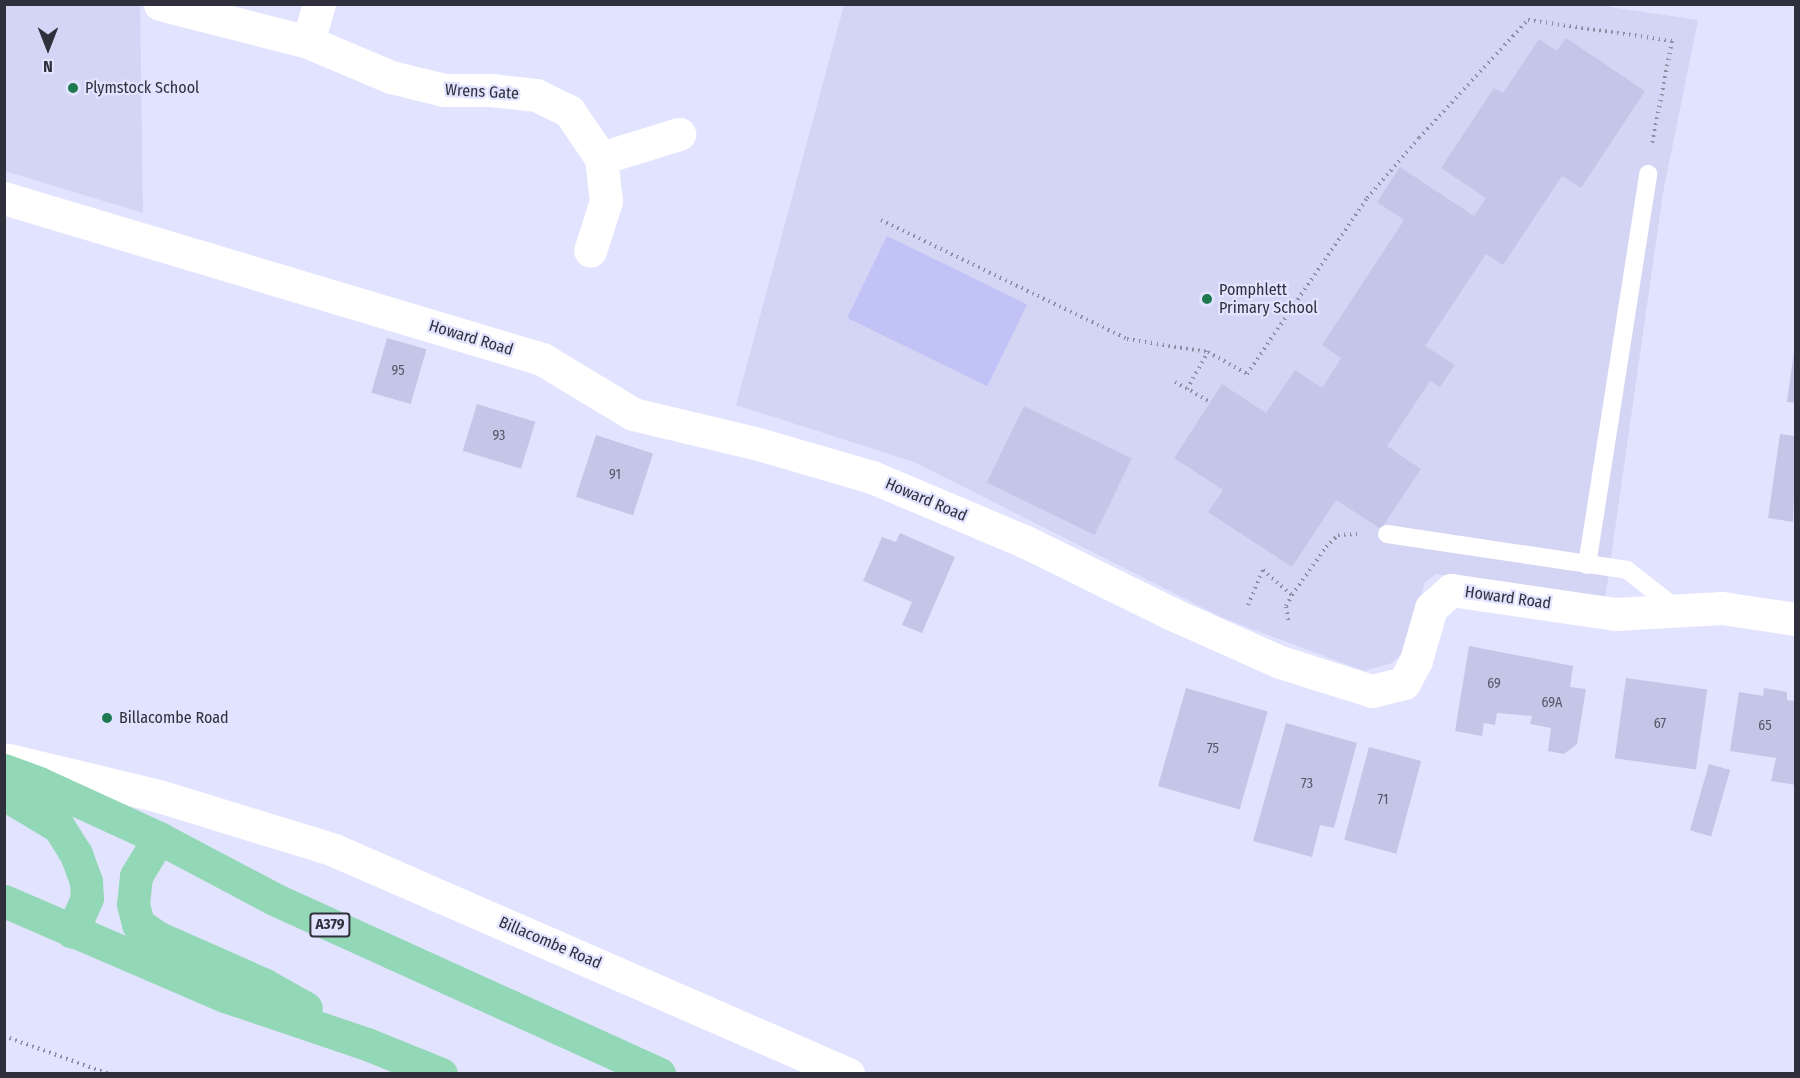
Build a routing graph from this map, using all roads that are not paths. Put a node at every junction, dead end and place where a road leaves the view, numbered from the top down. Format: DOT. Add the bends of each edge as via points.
graph roads {
  1 [pos="160,4"];
  2 [pos="319,4"];
  3 [pos="308,42"];
  4 [pos="679,134"];
  5 [pos="601,158"];
  6 [pos="1648,174"];
  7 [pos="4,198"];
  8 [pos="590,251"];
  9 [pos="1387,534"];
  10 [pos="1587,565"];
  11 [pos="1678,610"];
  12 [pos="1796,618"];
  13 [pos="4,759"];
  14 [pos="4,770"];
  15 [pos="4,794"];
  16 [pos="198,809"];
  17 [pos="159,838"];
  18 [pos="4,901"];
  19 [pos="72,932"];
  20 [pos="367,1044"];
  21 [pos="441,1074"];
  22 [pos="659,1074"];
  23 [pos="848,1074"];
  1 -- 3 [label="street, Wrens Gate"];
  2 -- 3 [label="street"];
  3 -- 5 [label="street, Wrens Gate" via="391,77 444,90 536,95 569,111"];
  4 -- 5 [label="street"];
  5 -- 8 [label="street, Wrens Gate" via="606,201"];
  6 -- 10 [label="lane"];
  7 -- 11 [label="street, Howard Road" via="542,359 633,414 872,477 1026,542 1280,662 1372,691 1404,683 1416,660 1431,608 1451,590 1615,614"];
  9 -- 10 [label="lane"];
  10 -- 11 [label="lane" via="1627,570"];
  11 -- 12 [label="street, Howard Road" via="1722,608"];
  13 -- 16 [label="street, Billacombe Road"];
  14 -- 17 [label="main road, A379"];
  15 -- 19 [label="main road" via="59,827 76,854 86,881 87,898"];
  16 -- 17 [label="street"];
  16 -- 23 [label="street, Billacombe Road" via="334,850"];
  17 -- 20 [label="main road" via="136,876 133,904 138,924 157,937 263,984"];
  17 -- 22 [label="main road, A379" via="274,899"];
  18 -- 19 [label="main road"];
  19 -- 20 [label="main road" via="225,996"];
  20 -- 21 [label="main road"];
}
